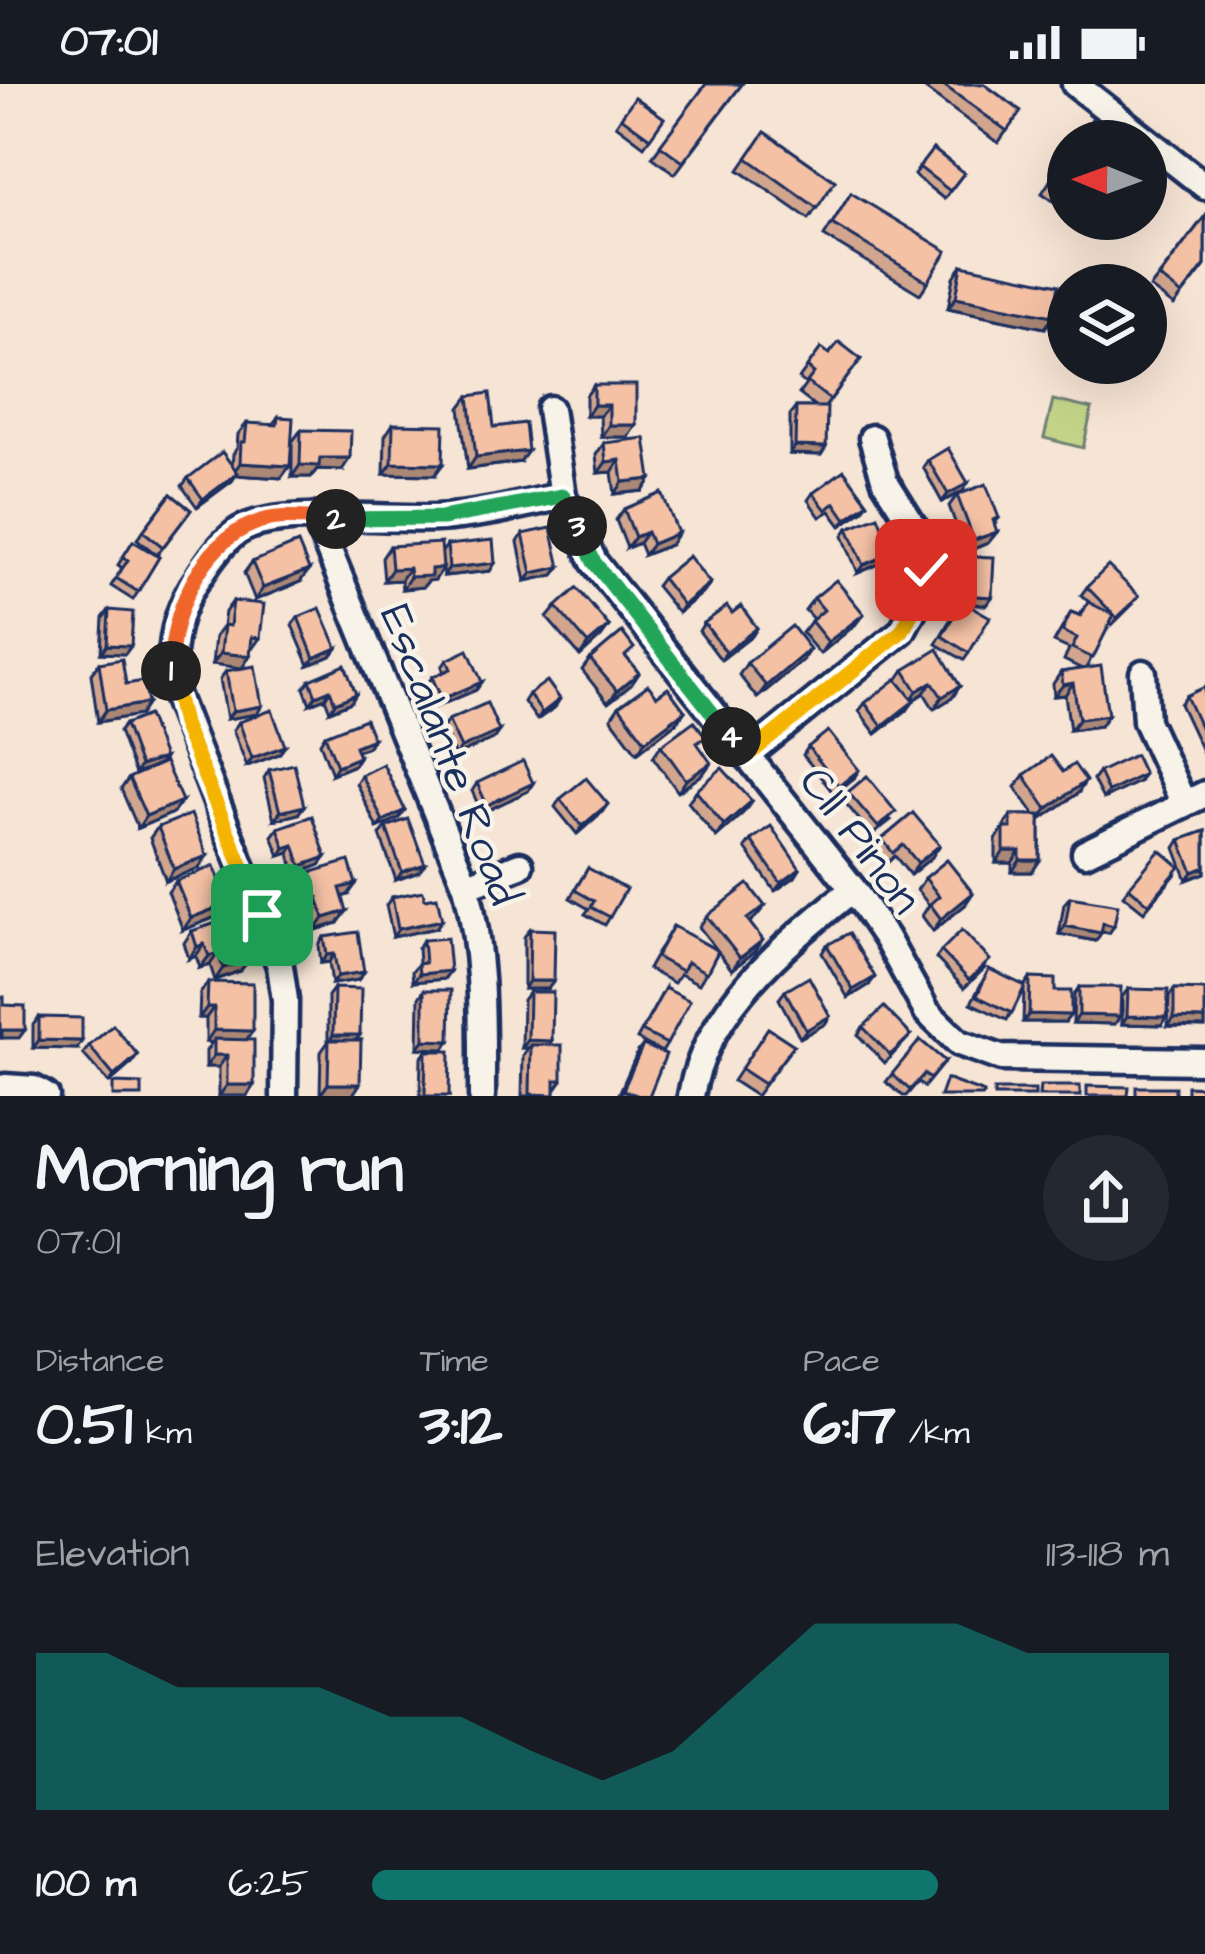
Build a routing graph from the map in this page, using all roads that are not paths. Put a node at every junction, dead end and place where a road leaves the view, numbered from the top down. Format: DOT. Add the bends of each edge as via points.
graph roads {
  1 [pos="1075,84"];
  2 [pos="1205,187"];
  3 [pos="550,409"];
  4 [pos="872,438"];
  5 [pos="563,496"];
  6 [pos="316,519"];
  7 [pos="1143,673"];
  8 [pos="747,756"];
  9 [pos="1194,799"];
  10 [pos="1085,853"];
  11 [pos="520,865"];
  12 [pos="466,886"];
  13 [pos="853,890"];
  14 [pos="1205,1061"];
  15 [pos="0,1091"];
  16 [pos="46,1096"];
  17 [pos="284,1096"];
  18 [pos="482,1096"];
  19 [pos="691,1096"];
  1 -- 2 [label="street"];
  3 -- 5 [label="street, Cll Pinon"];
  4 -- 8 [label="street" via="885,481 919,535 926,570 918,601 902,631"];
  5 -- 6 [label="street" via="442,518"];
  5 -- 8 [label="street, Cll Pinon" via="594,562"];
  6 -- 12 [label="street, Escalante Road"];
  6 -- 17 [label="street" via="256,522 235,533 189,590 170,650 183,724 280,966"];
  7 -- 9 [label="street" via="1146,721"];
  8 -- 13 [label="street, Cll Pinon"];
  9 -- 10 [label="street"];
  11 -- 12 [label="street"];
  12 -- 18 [label="street, Escalante Road" via="483,993"];
  13 -- 14 [label="street, Cll Pinon" via="927,1012 958,1043 1001,1058"];
  13 -- 19 [label="street" via="745,987"];
  15 -- 16 [label="street"];
}
